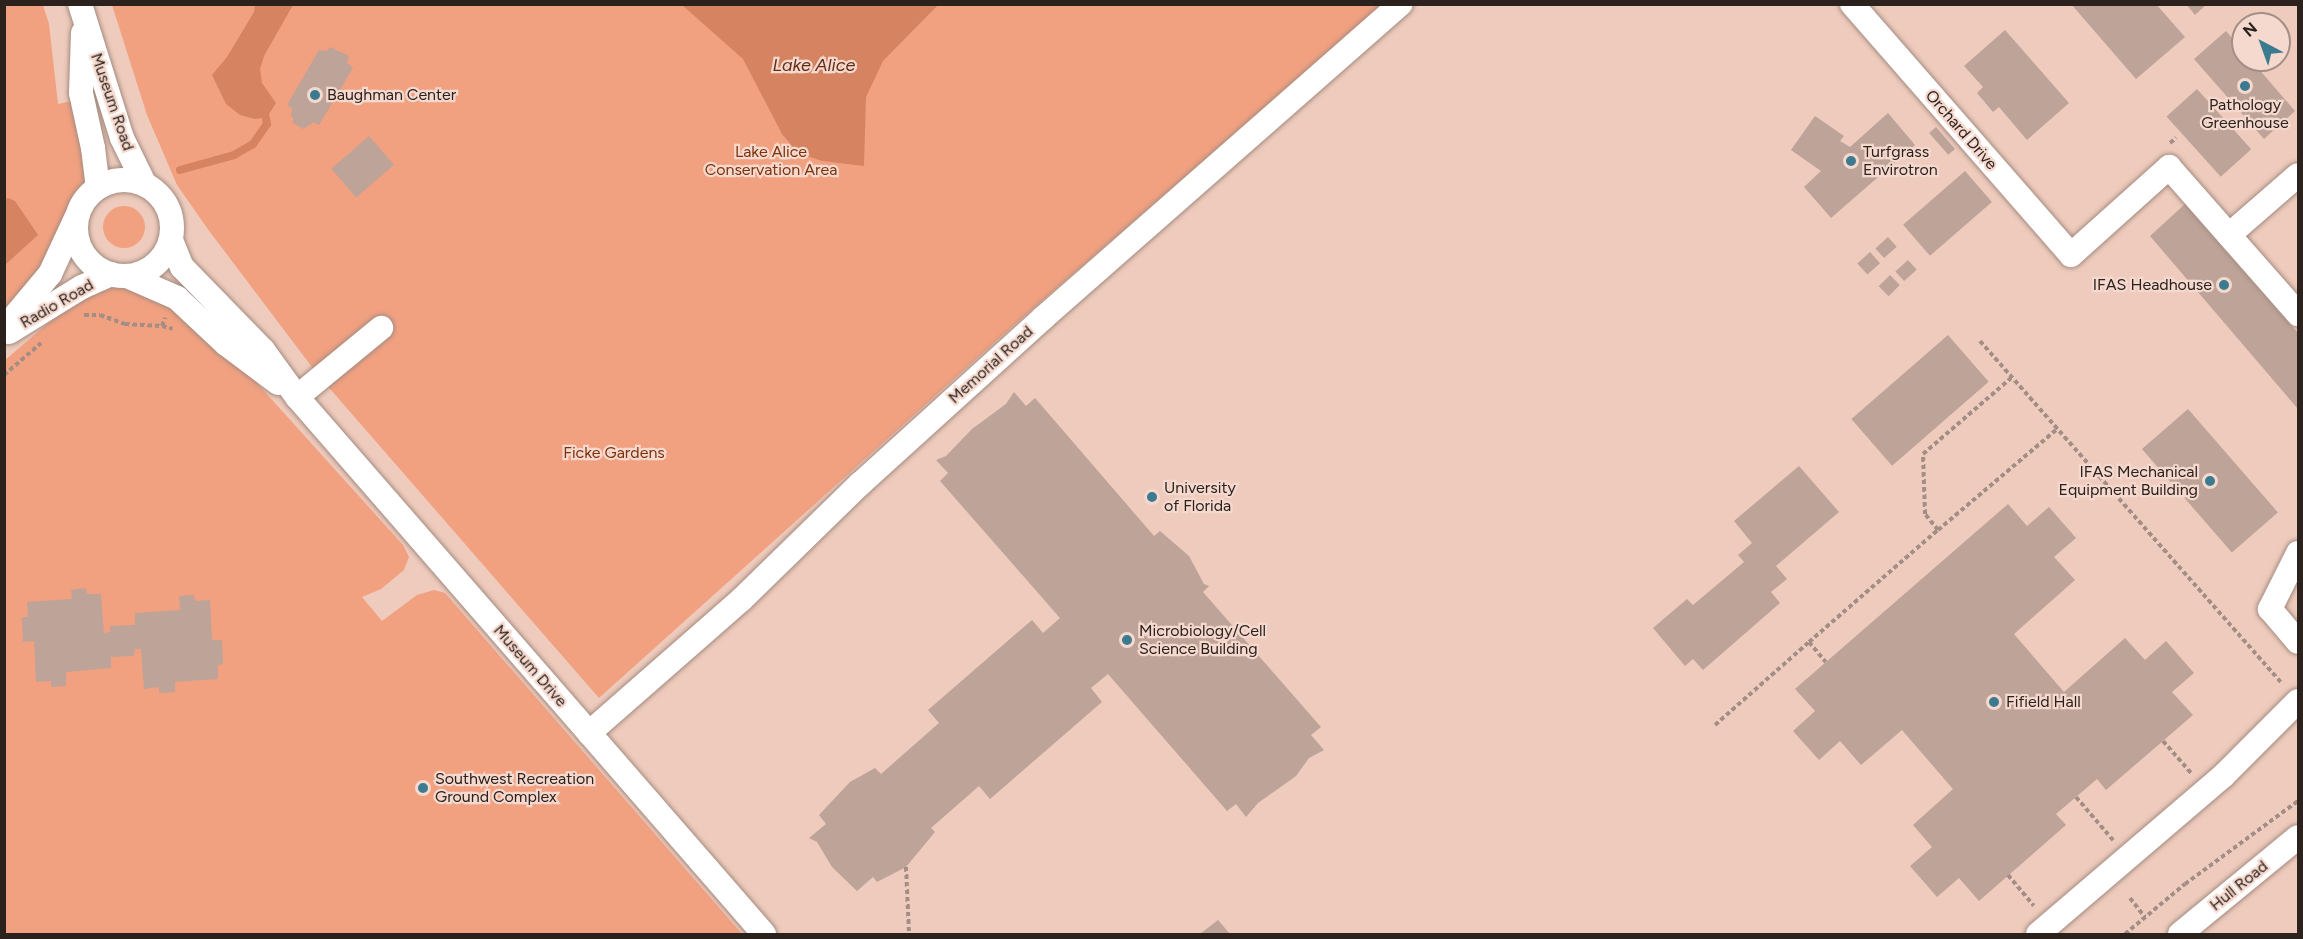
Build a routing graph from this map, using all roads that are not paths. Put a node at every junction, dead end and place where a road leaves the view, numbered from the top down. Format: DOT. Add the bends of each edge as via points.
graph roads {
  1 [pos="1401,4"];
  2 [pos="1852,4"];
  3 [pos="82,11"];
  4 [pos="2298,175"];
  5 [pos="145,185"];
  6 [pos="98,188"];
  7 [pos="78,214"];
  8 [pos="2229,234"];
  9 [pos="171,240"];
  10 [pos="119,275"];
  11 [pos="2298,314"];
  12 [pos="381,328"];
  13 [pos="4,329"];
  14 [pos="4,335"];
  15 [pos="297,397"];
  16 [pos="2298,553"];
  17 [pos="2298,642"];
  18 [pos="2292,695"];
  19 [pos="589,733"];
  20 [pos="2298,837"];
  21 [pos="2040,924"];
  22 [pos="764,934"];
  23 [pos="2180,934"];
  1 -- 19 [label="street, Memorial Road" via="1042,318 860,484 742,599"];
  2 -- 8 [label="street, Orchard Drive" via="2071,255 2169,167"];
  3 -- 5 [label="street, Museum Road" via="122,138"];
  3 -- 6 [label="street, Museum Road" via="81,93"];
  4 -- 8 [label="street"];
  5 -- 6 [label="street" via="113,181"];
  5 -- 9 [label="street, Museum Road" via="168,207"];
  6 -- 7 [label="street"];
  7 -- 10 [label="street" via="76,230 86,258 97,268"];
  7 -- 13 [label="street, Radio Road" via="50,274"];
  8 -- 11 [label="street"];
  9 -- 10 [label="street" via="155,265 142,273"];
  9 -- 15 [label="street, Museum Drive" via="182,267 263,350"];
  10 -- 14 [label="street, Radio Road" via="82,287"];
  10 -- 15 [label="street, Museum Drive" via="177,298 226,344"];
  12 -- 15 [label="street"];
  15 -- 19 [label="street, Museum Drive"];
  16 -- 17 [label="street" via="2270,609"];
  18 -- 21 [label="street" via="2223,776"];
  19 -- 22 [label="street, Museum Drive"];
  20 -- 23 [label="street, Hull Road"];
}
